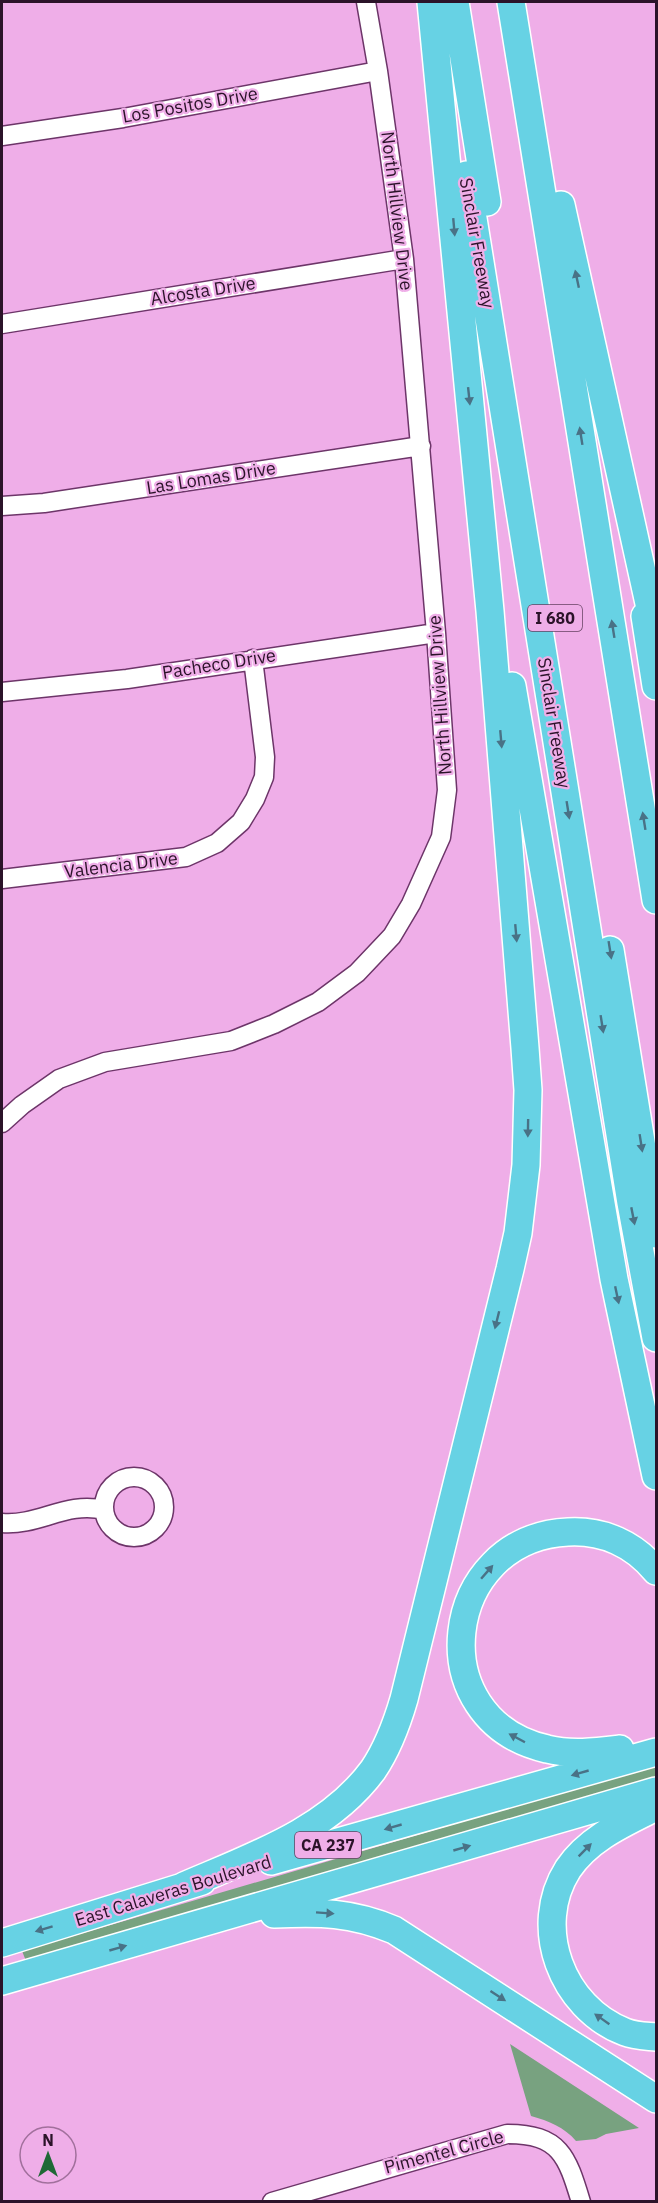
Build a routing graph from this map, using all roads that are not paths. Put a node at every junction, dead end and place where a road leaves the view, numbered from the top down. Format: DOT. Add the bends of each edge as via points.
graph roads {
  1 [pos="366,2"];
  2 [pos="431,2"];
  3 [pos="436,2"];
  4 [pos="455,2"];
  5 [pos="511,2"];
  6 [pos="517,2"];
  7 [pos="378,71"];
  8 [pos="2,135"];
  9 [pos="404,259"];
  10 [pos="2,324"];
  11 [pos="421,446"];
  12 [pos="625,490"];
  13 [pos="479,493"];
  14 [pos="2,506"];
  15 [pos="436,633"];
  16 [pos="657,635"];
  17 [pos="253,659"];
  18 [pos="657,686"];
  19 [pos="2,692"];
  20 [pos="2,879"];
  21 [pos="657,900"];
  22 [pos="2,1124"];
  23 [pos="657,1234"];
  24 [pos="657,1338"];
  25 [pos="657,1476"];
  26 [pos="104,1510"];
  27 [pos="2,1523"];
  28 [pos="657,1571"];
  29 [pos="657,1743"];
  30 [pos="657,1752"];
  31 [pos="657,1791"];
  32 [pos="657,1806"];
  33 [pos="184,1886"];
  34 [pos="225,1917"];
  35 [pos="2,1943"];
  36 [pos="2,1981"];
  37 [pos="657,2037"];
  38 [pos="657,2099"];
  39 [pos="272,2202"];
  40 [pos="581,2202"];
  1 -- 7 [label="street, North Hillview Drive"];
  2 -- 13 [label="highway, one-way"];
  3 -- 24 [label="highway, Sinclair Freeway / I 680, one-way" via="631,1203"];
  4 -- 23 [label="highway, I 680, one-way"];
  21 -- 5 [label="highway, I 680, one-way"];
  12 -- 6 [label="highway, one-way"];
  7 -- 8 [label="street, Los Positos Drive" via="123,118"];
  7 -- 9 [label="street, North Hillview Drive"];
  9 -- 10 [label="street, Alcosta Drive"];
  9 -- 11 [label="street, North Hillview Drive"];
  11 -- 14 [label="street, Las Lomas Drive"];
  11 -- 15 [label="street, North Hillview Drive"];
  12 -- 16 [label="highway"];
  12 -- 18 [label="highway"];
  13 -- 25 [label="highway, one-way" via="610,1258"];
  13 -- 33 [label="highway, one-way" via="528,1090 526,1165 518,1233 404,1699 385,1749 356,1790 310,1826 286,1841"];
  15 -- 17 [label="street, Pacheco Drive"];
  15 -- 22 [label="street, North Hillview Drive" via="447,790 441,837 392,936 357,973 318,1002 274,1024 231,1041 105,1062 59,1079"];
  17 -- 19 [label="street, Pacheco Drive" via="127,679"];
  17 -- 20 [label="street, Valencia Drive" via="266,757 264,777 241,822 217,843 186,857"];
  26 -- 27 [label="street" via="82,1506 18,1525"];
  29 -- 28 [label="highway, one-way" via="570,1753 530,1744 497,1726 485,1714 467,1684 460,1650 463,1616 478,1583 505,1554 531,1540 560,1532 599,1533 635,1550"];
  30 -- 33 [label="highway, East Calaveras Boulevard / CA 237, one-way"];
  34 -- 31 [label="highway, East Calaveras Boulevard / CA 237, one-way"];
  37 -- 32 [label="highway, one-way" via="626,2032 609,2024 575,1995 557,1960 552,1922 560,1884 581,1854 611,1830"];
  33 -- 35 [label="highway, East Calaveras Boulevard / CA 237, one-way"];
  36 -- 34 [label="highway, East Calaveras Boulevard / CA 237, one-way"];
  34 -- 38 [label="highway, one-way" via="326,1912 372,1920 394,1930"];
  39 -- 40 [label="street, Pimentel Circle" via="507,2134 534,2135 555,2145 570,2166"];
}
